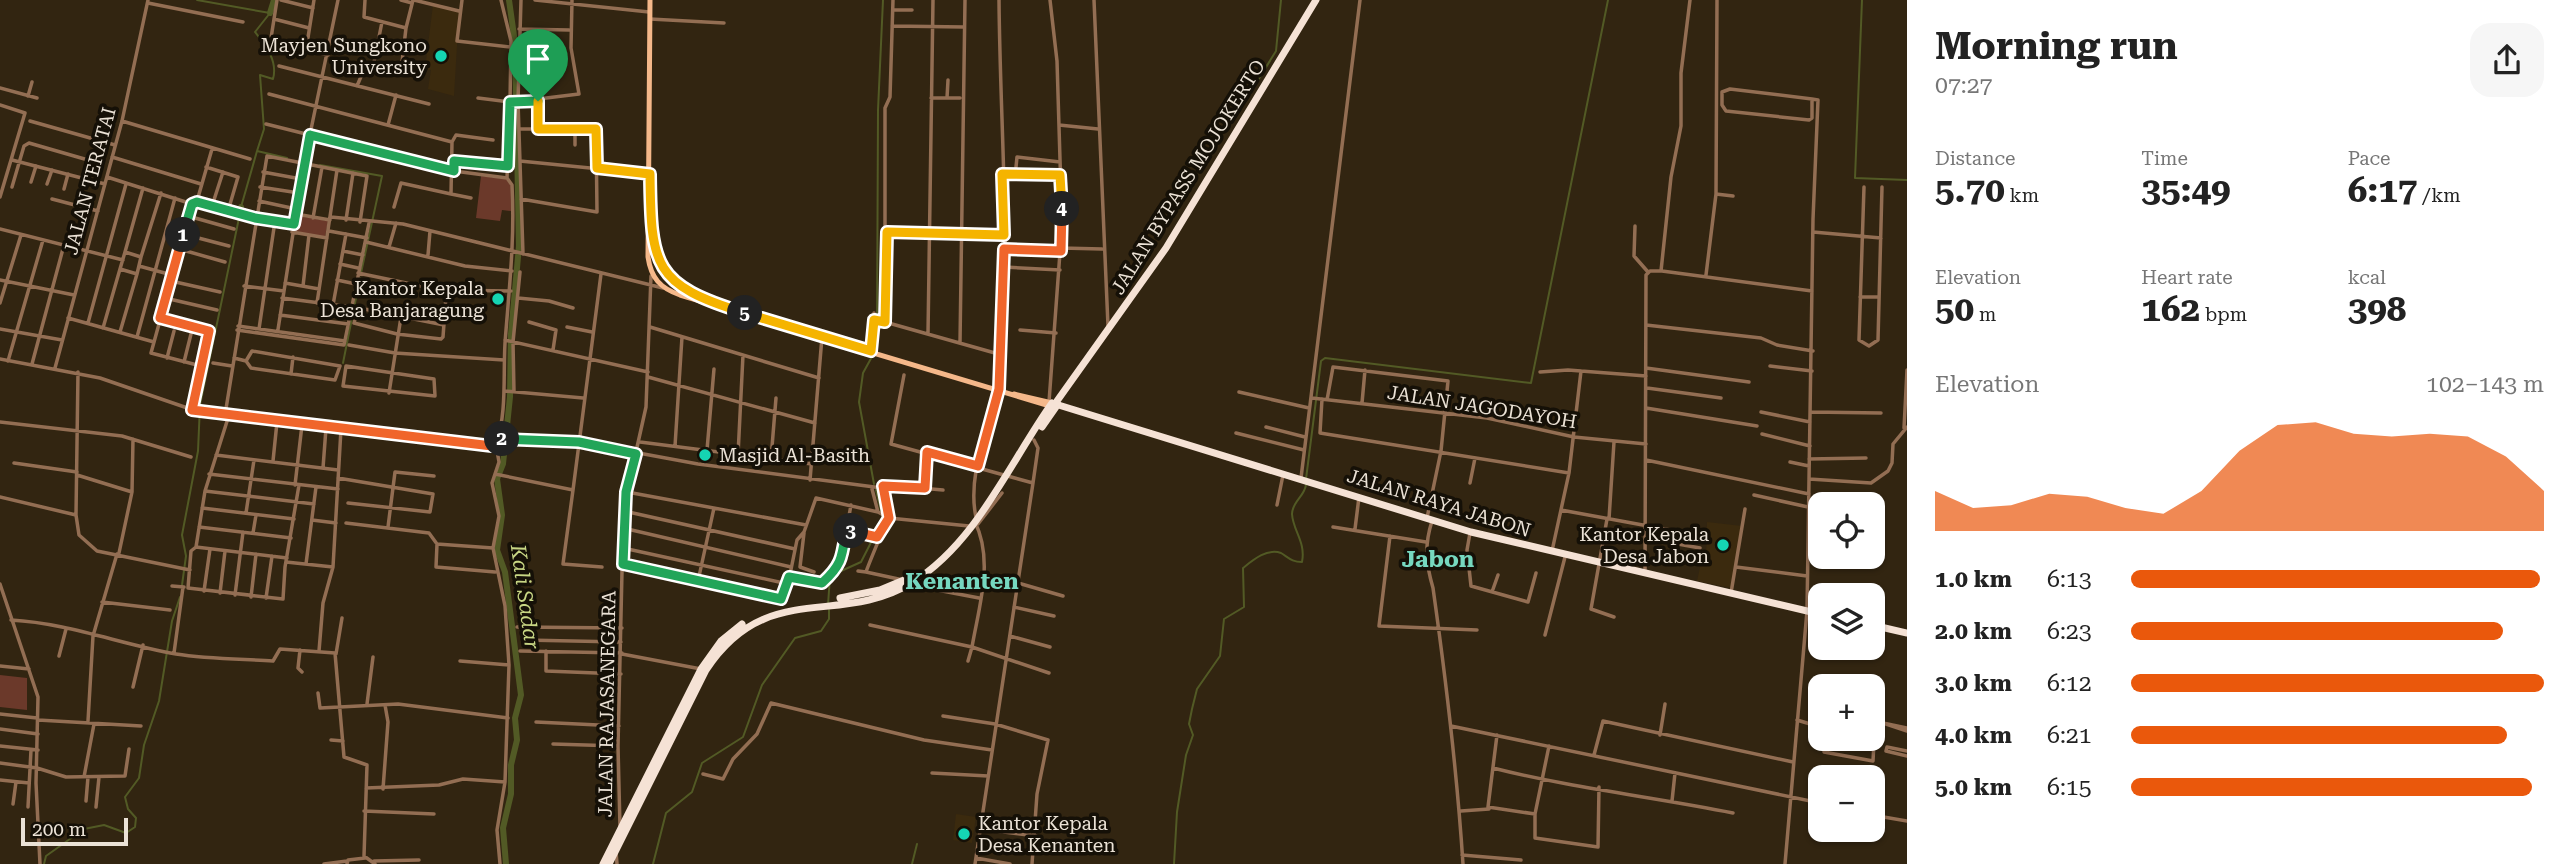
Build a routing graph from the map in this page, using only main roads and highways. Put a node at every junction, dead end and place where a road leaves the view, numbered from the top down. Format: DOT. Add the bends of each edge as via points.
graph roads {
  1 [pos="650,0"];
  2 [pos="1316,0"];
  3 [pos="651,224"];
  4 [pos="659,260"];
  5 [pos="649,263"];
  6 [pos="677,284"];
  7 [pos="671,292"];
  8 [pos="702,300"];
  9 [pos="1056,404"];
  10 [pos="1026,446"];
  11 [pos="821,602"];
  12 [pos="1808,611"];
  13 [pos="1885,628"];
  14 [pos="1907,633"];
  15 [pos="621,834"];
  16 [pos="615,847"];
  17 [pos="603,864"];
  18 [pos="609,864"];
  1 -- 3 [label="main road"];
  2 -- 9 [label="highway, JALAN BYPASS MOJOKERTO" via="1173,237"];
  3 -- 4 [label="main road"];
  3 -- 5 [label="main road"];
  4 -- 5 [label="main road"];
  4 -- 6 [label="main road"];
  5 -- 7 [label="main road" via="651,276"];
  6 -- 7 [label="main road"];
  6 -- 8 [label="main road"];
  7 -- 8 [label="main road"];
  8 -- 9 [label="main road"];
  9 -- 10 [label="highway, JALAN BYPASS MOJOKERTO"];
  9 -- 10 [label="highway, JALAN BYPASS MOJOKERTO"];
  9 -- 12 [label="highway, JALAN RAYA JABON" via="1471,533"];
  10 -- 11 [label="highway, JALAN BYPASS MOJOKERTO" via="974,522 929,569 907,582"];
  11 -- 15 [label="highway, JALAN BYPASS MOJOKERTO" via="760,620 715,656"];
  11 -- 15 [label="highway, JALAN BYPASS MOJOKERTO" via="778,607 721,641 701,669"];
  13 -- 14 [label="highway"];
  15 -- 16 [label="highway, JALAN BYPASS MOJOKERTO"];
  16 -- 17 [label="highway, JALAN BYPASS MOJOKERTO"];
  16 -- 18 [label="highway, JALAN BYPASS MOJOKERTO"];
}
